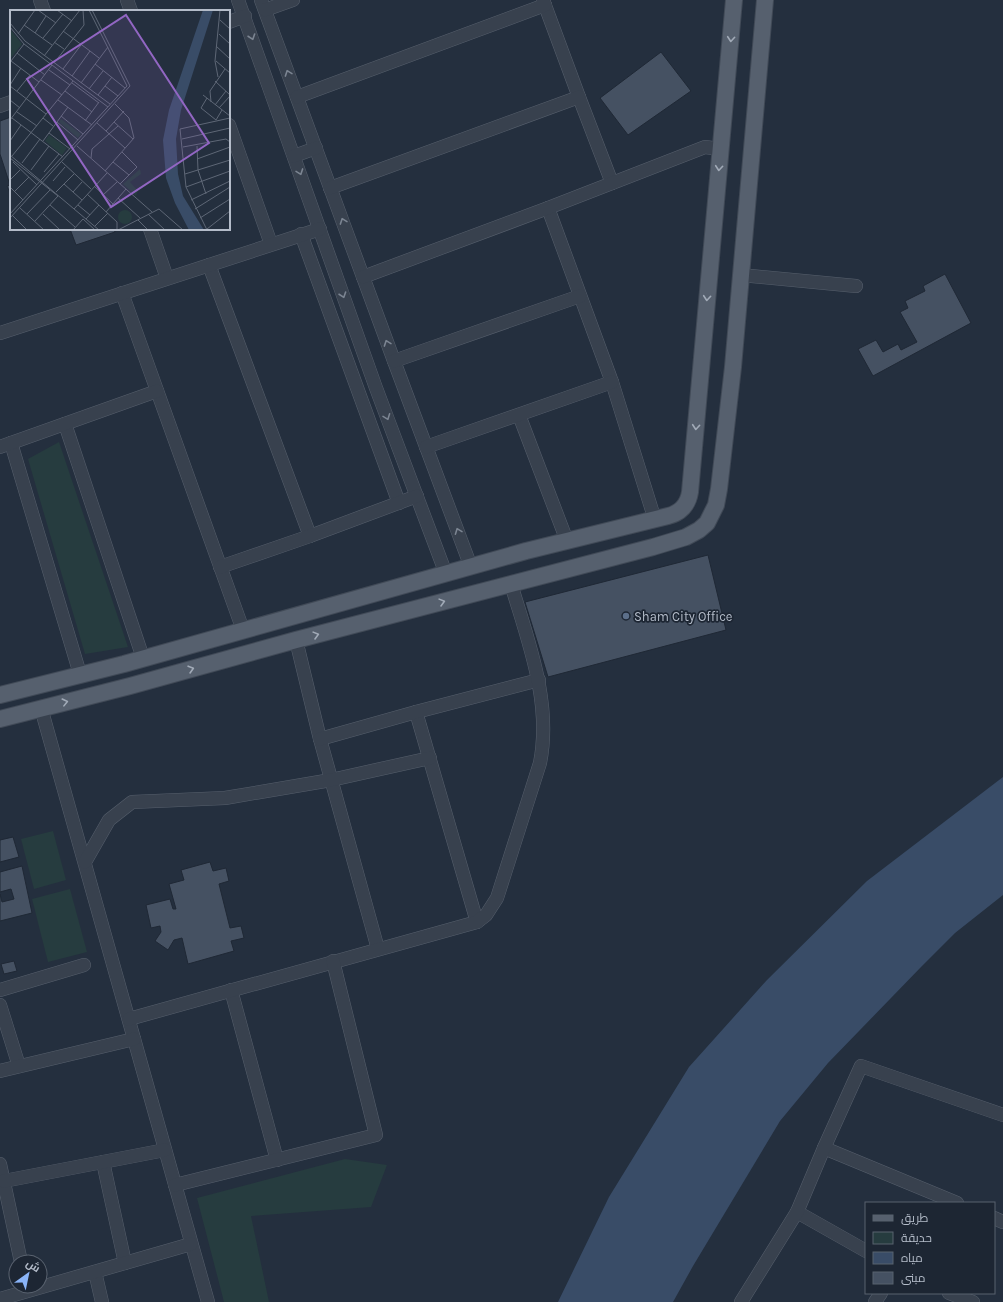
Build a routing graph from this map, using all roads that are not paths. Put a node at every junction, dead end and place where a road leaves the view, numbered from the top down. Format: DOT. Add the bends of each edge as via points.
graph roads {
  1 [pos="40,0"];
  2 [pos="127,0"];
  3 [pos="238,0"];
  4 [pos="294,0"];
  5 [pos="734,0"];
  6 [pos="765,0"];
  7 [pos="544,2"];
  8 [pos="263,5"];
  9 [pos="44,10"];
  10 [pos="131,10"];
  11 [pos="245,16"];
  12 [pos="230,22"];
  13 [pos="297,97"];
  14 [pos="579,97"];
  15 [pos="10,102"];
  16 [pos="0,106"];
  17 [pos="230,128"];
  18 [pos="316,148"];
  19 [pos="720,148"];
  20 [pos="294,156"];
  21 [pos="612,183"];
  22 [pos="330,188"];
  23 [pos="548,208"];
  24 [pos="320,229"];
  25 [pos="150,230"];
  26 [pos="301,234"];
  27 [pos="271,244"];
  28 [pos="209,265"];
  29 [pos="741,275"];
  30 [pos="363,277"];
  31 [pos="167,278"];
  32 [pos="856,286"];
  33 [pos="122,293"];
  34 [pos="580,296"];
  35 [pos="0,333"];
  36 [pos="394,361"];
  37 [pos="612,382"];
  38 [pos="157,390"];
  39 [pos="519,415"];
  40 [pos="65,424"];
  41 [pos="5,445"];
  42 [pos="426,447"];
  43 [pos="417,496"];
  44 [pos="399,503"];
  45 [pos="655,520"];
  46 [pos="310,536"];
  47 [pos="567,541"];
  48 [pos="526,551"];
  49 [pos="220,567"];
  50 [pos="471,567"];
  51 [pos="446,574"];
  52 [pos="534,578"];
  53 [pos="511,584"];
  54 [pos="243,630"];
  55 [pos="296,640"];
  56 [pos="143,658"];
  57 [pos="124,664"];
  58 [pos="80,674"];
  59 [pos="539,680"];
  60 [pos="130,686"];
  61 [pos="0,695"];
  62 [pos="41,708"];
  63 [pos="416,712"];
  64 [pos="0,719"];
  65 [pos="320,739"];
  66 [pos="430,758"];
  67 [pos="331,780"];
  68 [pos="85,862"];
  69 [pos="477,922"];
  70 [pos="378,949"];
  71 [pos="333,961"];
  72 [pos="84,965"];
  73 [pos="0,990"];
  74 [pos="231,990"];
  75 [pos="0,1005"];
  76 [pos="128,1019"];
  77 [pos="134,1039"];
  78 [pos="19,1066"];
  79 [pos="0,1071"];
  80 [pos="1003,1115"];
  81 [pos="824,1148"];
  82 [pos="165,1150"];
  83 [pos="277,1160"];
  84 [pos="103,1162"];
  85 [pos="0,1164"];
  86 [pos="4,1181"];
  87 [pos="175,1185"];
  88 [pos="955,1202"];
  89 [pos="797,1212"];
  90 [pos="191,1244"];
  91 [pos="865,1250"];
  92 [pos="19,1254"];
  93 [pos="125,1263"];
  94 [pos="95,1272"];
  95 [pos="48,1284"];
  96 [pos="13,1294"];
  97 [pos="953,1294"];
  98 [pos="0,1299"];
  99 [pos="102,1302"];
  100 [pos="208,1302"];
  101 [pos="741,1302"];
  102 [pos="973,1302"];
  1 -- 9 [label="street"];
  2 -- 10 [label="street"];
  3 -- 11 [label="street"];
  4 -- 8 [label="street"];
  5 -- 19 [label="main road, one-way"];
  6 -- 29 [label="main road"];
  7 -- 13 [label="street"];
  7 -- 14 [label="street"];
  13 -- 8 [label="street, one-way"];
  11 -- 12 [label="street"];
  11 -- 20 [label="street, one-way"];
  13 -- 18 [label="street"];
  14 -- 21 [label="street"];
  14 -- 22 [label="street"];
  15 -- 16 [label="street"];
  17 -- 27 [label="street"];
  18 -- 20 [label="street"];
  18 -- 22 [label="street"];
  19 -- 21 [label="street" via="705,147"];
  19 -- 45 [label="main road, one-way" via="690,492 688,502 680,511"];
  20 -- 24 [label="street, one-way"];
  21 -- 23 [label="street"];
  30 -- 22 [label="street, one-way"];
  23 -- 30 [label="street"];
  23 -- 34 [label="street"];
  24 -- 26 [label="street"];
  24 -- 43 [label="street, one-way"];
  25 -- 31 [label="street"];
  26 -- 27 [label="street"];
  26 -- 44 [label="street"];
  27 -- 28 [label="street"];
  28 -- 31 [label="street"];
  28 -- 46 [label="street"];
  29 -- 32 [label="street"];
  29 -- 52 [label="main road" via="720,489 714,512 707,523 694,534 677,540"];
  36 -- 30 [label="street, one-way"];
  31 -- 33 [label="street"];
  33 -- 35 [label="street"];
  33 -- 38 [label="street"];
  34 -- 36 [label="street"];
  34 -- 37 [label="street"];
  36 -- 42 [label="street"];
  37 -- 39 [label="street"];
  37 -- 45 [label="street"];
  38 -- 40 [label="street"];
  38 -- 49 [label="street"];
  39 -- 42 [label="street"];
  39 -- 47 [label="street"];
  40 -- 41 [label="street"];
  40 -- 56 [label="street"];
  41 -- 58 [label="street"];
  50 -- 42 [label="street, one-way"];
  43 -- 44 [label="street"];
  43 -- 51 [label="street"];
  44 -- 46 [label="street"];
  45 -- 47 [label="main road"];
  46 -- 49 [label="street"];
  47 -- 48 [label="main road"];
  48 -- 50 [label="main road"];
  48 -- 52 [label="main road" via="534,558"];
  49 -- 54 [label="street"];
  50 -- 51 [label="main road"];
  51 -- 54 [label="main road"];
  52 -- 53 [label="main road"];
  55 -- 53 [label="main road, one-way"];
  53 -- 59 [label="street"];
  54 -- 56 [label="main road"];
  60 -- 55 [label="main road, one-way"];
  55 -- 65 [label="street"];
  56 -- 57 [label="main road"];
  57 -- 58 [label="main road"];
  57 -- 60 [label="main road" via="121,672"];
  58 -- 61 [label="main road"];
  59 -- 63 [label="street"];
  59 -- 69 [label="street" via="544,732 540,763 497,898 486,915"];
  62 -- 60 [label="main road, one-way"];
  62 -- 64 [label="main road"];
  62 -- 68 [label="street"];
  63 -- 65 [label="street"];
  63 -- 66 [label="street"];
  65 -- 67 [label="street"];
  66 -- 67 [label="street"];
  66 -- 69 [label="street"];
  67 -- 68 [label="street" via="225,798 132,802 109,820"];
  67 -- 70 [label="street"];
  68 -- 76 [label="street"];
  69 -- 70 [label="street"];
  70 -- 71 [label="street"];
  71 -- 74 [label="street"];
  71 -- 83 [label="street" via="376,1135"];
  72 -- 73 [label="street"];
  74 -- 76 [label="street"];
  74 -- 83 [label="street"];
  75 -- 78 [label="street"];
  76 -- 77 [label="street"];
  77 -- 78 [label="street"];
  77 -- 82 [label="street"];
  78 -- 79 [label="street"];
  80 -- 81 [label="street" via="861,1066"];
  81 -- 88 [label="street"];
  81 -- 89 [label="street"];
  82 -- 84 [label="street"];
  82 -- 87 [label="street"];
  83 -- 87 [label="street"];
  84 -- 86 [label="street"];
  84 -- 93 [label="street"];
  85 -- 86 [label="street"];
  86 -- 92 [label="street"];
  87 -- 90 [label="street"];
  89 -- 91 [label="street"];
  89 -- 101 [label="street"];
  90 -- 93 [label="street"];
  90 -- 100 [label="street"];
  93 -- 94 [label="street"];
  94 -- 95 [label="street"];
  94 -- 99 [label="street"];
  96 -- 98 [label="street"];
  97 -- 102 [label="street"];
}
